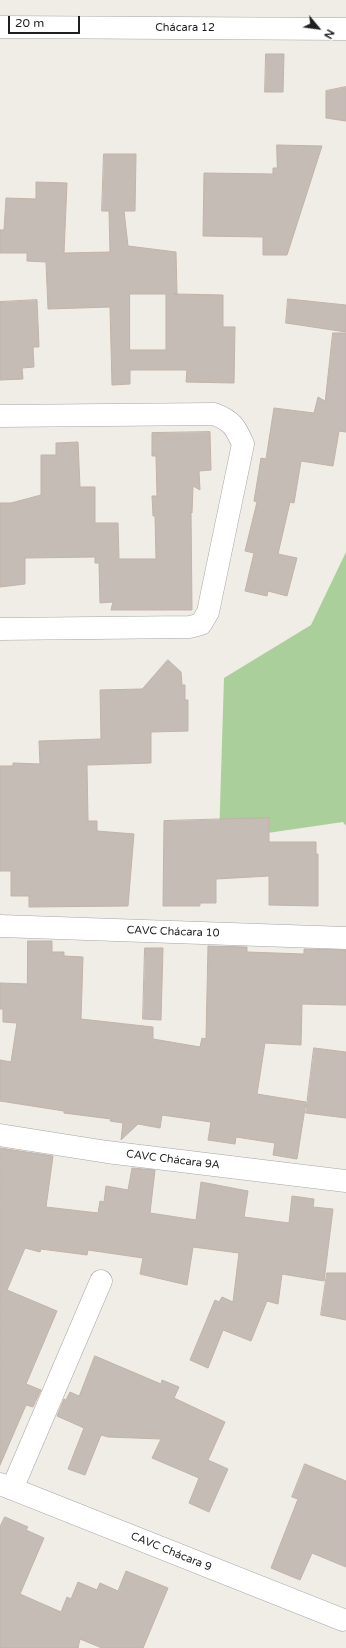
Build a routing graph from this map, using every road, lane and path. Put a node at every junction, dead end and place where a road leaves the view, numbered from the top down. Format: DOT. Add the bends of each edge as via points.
graph roads {
  1 [pos="0,27"];
  2 [pos="346,30"];
  3 [pos="0,416"];
  4 [pos="0,630"];
  5 [pos="0,926"];
  6 [pos="346,938"];
  7 [pos="0,1135"];
  8 [pos="346,1181"];
  9 [pos="101,1281"];
  10 [pos="6,1487"];
  11 [pos="343,1620"];
  1 -- 2 [label="street, Chácara 12"];
  3 -- 4 [label="street" via="214,414 228,420 236,428 243,444 208,612 201,624 190,628"];
  5 -- 6 [label="street, CAVC Chácara 10"];
  7 -- 8 [label="street, CAVC Chácara 9A" via="107,1152"];
  9 -- 10 [label="street"];
  10 -- 11 [label="street, CAVC Chácara 9"];
}
